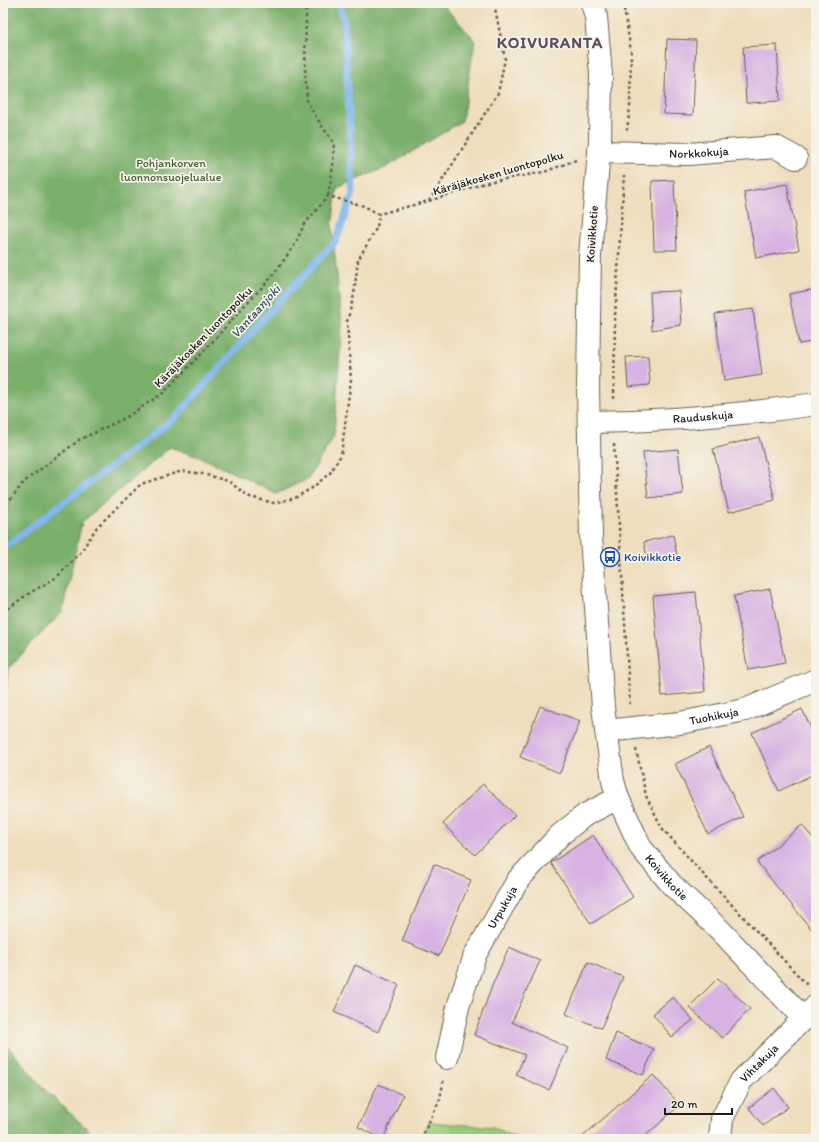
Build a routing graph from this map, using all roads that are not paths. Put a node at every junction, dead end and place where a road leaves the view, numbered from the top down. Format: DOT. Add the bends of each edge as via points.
graph roads {
  1 [pos="592,3"];
  2 [pos="599,152"];
  3 [pos="796,158"];
  4 [pos="816,404"];
  5 [pos="589,422"];
  6 [pos="816,680"];
  7 [pos="606,732"];
  8 [pos="618,798"];
  9 [pos="810,1004"];
  10 [pos="447,1058"];
  11 [pos="720,1139"];
  1 -- 2 [label="street, Koivikkotie" via="596,17 601,74"];
  2 -- 3 [label="street, Norkkokuja" via="689,154 776,147"];
  2 -- 5 [label="street, Koivikkotie" via="590,254"];
  4 -- 5 [label="street, Rauduskuja" via="692,418"];
  5 -- 7 [label="street, Koivikkotie" via="590,538"];
  6 -- 7 [label="street, Tuohikuja" via="745,710 680,723"];
  7 -- 8 [label="street, Koivikkotie"];
  8 -- 9 [label="street, Koivikkotie" via="641,848 668,879 720,930"];
  8 -- 10 [label="street, Urpukuja" via="585,815 560,835 518,880 475,955 458,1007"];
  9 -- 11 [label="street, Vihtakuja" via="741,1081 722,1119"];
}
